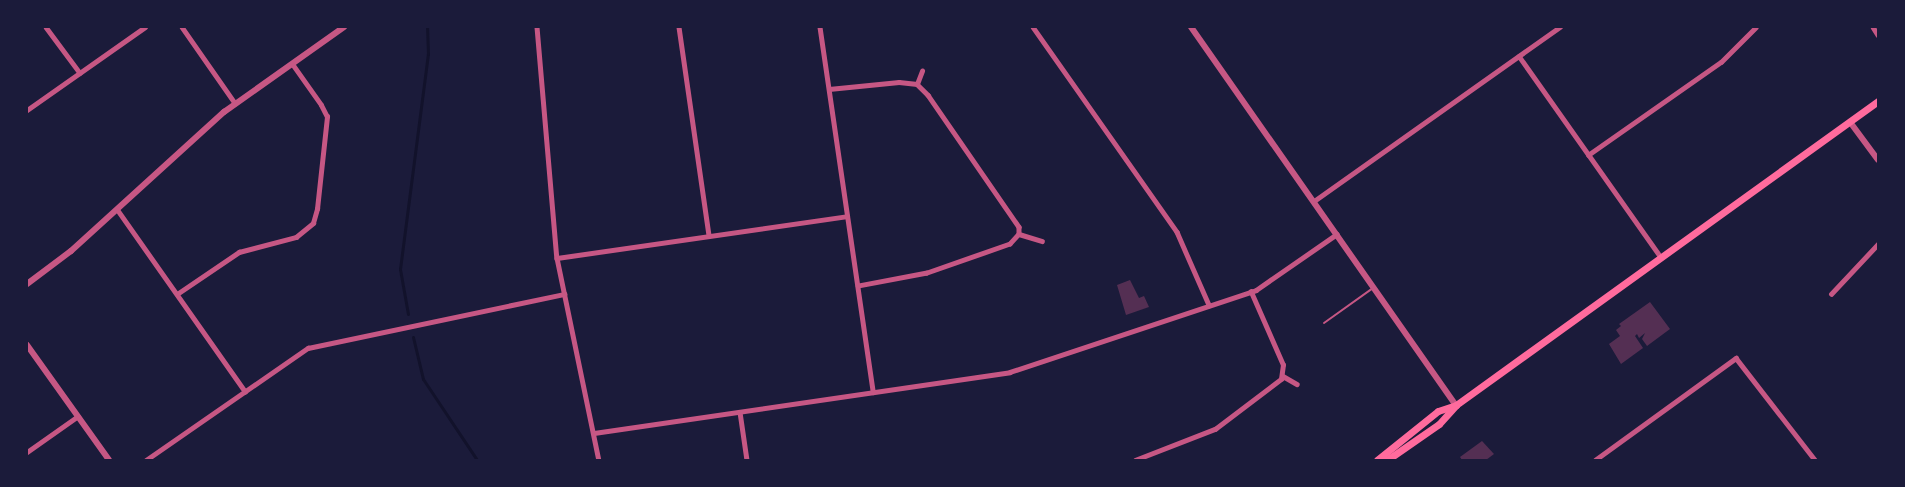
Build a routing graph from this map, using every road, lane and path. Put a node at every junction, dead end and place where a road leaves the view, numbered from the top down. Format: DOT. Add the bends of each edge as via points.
graph roads {
  1 [pos="46,27"];
  2 [pos="145,27"];
  3 [pos="182,27"];
  4 [pos="344,27"];
  5 [pos="537,27"];
  6 [pos="679,27"];
  7 [pos="820,27"];
  8 [pos="1033,27"];
  9 [pos="1191,27"];
  10 [pos="1560,27"];
  11 [pos="1755,27"];
  12 [pos="1873,27"];
  13 [pos="1878,35"];
  14 [pos="1519,56"];
  15 [pos="292,63"];
  16 [pos="922,71"];
  17 [pos="80,73"];
  18 [pos="916,84"];
  19 [pos="829,89"];
  20 [pos="1878,101"];
  21 [pos="235,103"];
  22 [pos="27,110"];
  23 [pos="1850,122"];
  24 [pos="1588,154"];
  25 [pos="1878,160"];
  26 [pos="1314,201"];
  27 [pos="117,209"];
  28 [pos="847,216"];
  29 [pos="1019,234"];
  30 [pos="1337,234"];
  31 [pos="709,236"];
  32 [pos="1042,241"];
  33 [pos="1878,244"];
  34 [pos="1661,257"];
  35 [pos="557,258"];
  36 [pos="27,284"];
  37 [pos="858,285"];
  38 [pos="1375,288"];
  39 [pos="1251,292"];
  40 [pos="177,294"];
  41 [pos="564,294"];
  42 [pos="1831,294"];
  43 [pos="1209,305"];
  44 [pos="1324,323"];
  45 [pos="27,345"];
  46 [pos="1283,376"];
  47 [pos="1297,384"];
  48 [pos="245,391"];
  49 [pos="873,392"];
  50 [pos="1456,405"];
  51 [pos="740,412"];
  52 [pos="78,416"];
  53 [pos="594,433"];
  54 [pos="27,452"];
  55 [pos="109,460"];
  56 [pos="146,460"];
  57 [pos="599,460"];
  58 [pos="747,460"];
  59 [pos="1135,460"];
  60 [pos="1377,460"];
  61 [pos="1387,460"];
  62 [pos="1595,460"];
  63 [pos="1815,460"];
  1 -- 17 [label="street"];
  2 -- 17 [label="street"];
  3 -- 21 [label="street"];
  4 -- 15 [label="street"];
  5 -- 35 [label="street"];
  6 -- 31 [label="street"];
  7 -- 19 [label="street"];
  8 -- 43 [label="street" via="1177,232"];
  9 -- 26 [label="street"];
  10 -- 14 [label="street"];
  11 -- 24 [label="street" via="1721,62"];
  12 -- 13 [label="street"];
  14 -- 24 [label="street"];
  14 -- 26 [label="street"];
  15 -- 21 [label="street"];
  15 -- 40 [label="street" via="327,117 313,223 296,237 239,252"];
  16 -- 18 [label="street"];
  17 -- 22 [label="street"];
  18 -- 19 [label="street"];
  18 -- 29 [label="street" via="928,95 1017,222"];
  19 -- 28 [label="street"];
  20 -- 23 [label="main road"];
  21 -- 27 [label="street"];
  23 -- 25 [label="street"];
  23 -- 34 [label="main road"];
  24 -- 34 [label="street"];
  26 -- 30 [label="street"];
  27 -- 36 [label="street" via="61,260"];
  27 -- 40 [label="street"];
  28 -- 31 [label="street"];
  28 -- 37 [label="street"];
  29 -- 32 [label="street"];
  29 -- 37 [label="street" via="1010,244 927,273"];
  30 -- 38 [label="street"];
  30 -- 39 [label="street"];
  31 -- 35 [label="street"];
  33 -- 42 [label="street"];
  34 -- 50 [label="main road"];
  35 -- 41 [label="street"];
  37 -- 49 [label="street"];
  38 -- 44 [label="lane"];
  38 -- 50 [label="street"];
  39 -- 43 [label="street"];
  39 -- 46 [label="street" via="1283,365"];
  40 -- 48 [label="street"];
  41 -- 48 [label="street" via="309,348"];
  41 -- 53 [label="street"];
  43 -- 49 [label="street" via="1010,372"];
  45 -- 52 [label="street"];
  46 -- 47 [label="street"];
  46 -- 59 [label="street" via="1215,429"];
  48 -- 56 [label="street"];
  49 -- 51 [label="street"];
  50 -- 60 [label="main road" via="1438,411"];
  50 -- 61 [label="main road" via="1439,424"];
  51 -- 53 [label="street"];
  51 -- 58 [label="street"];
  52 -- 54 [label="street"];
  52 -- 55 [label="street"];
  53 -- 57 [label="street"];
  62 -- 63 [label="street" via="1736,358"];
}
